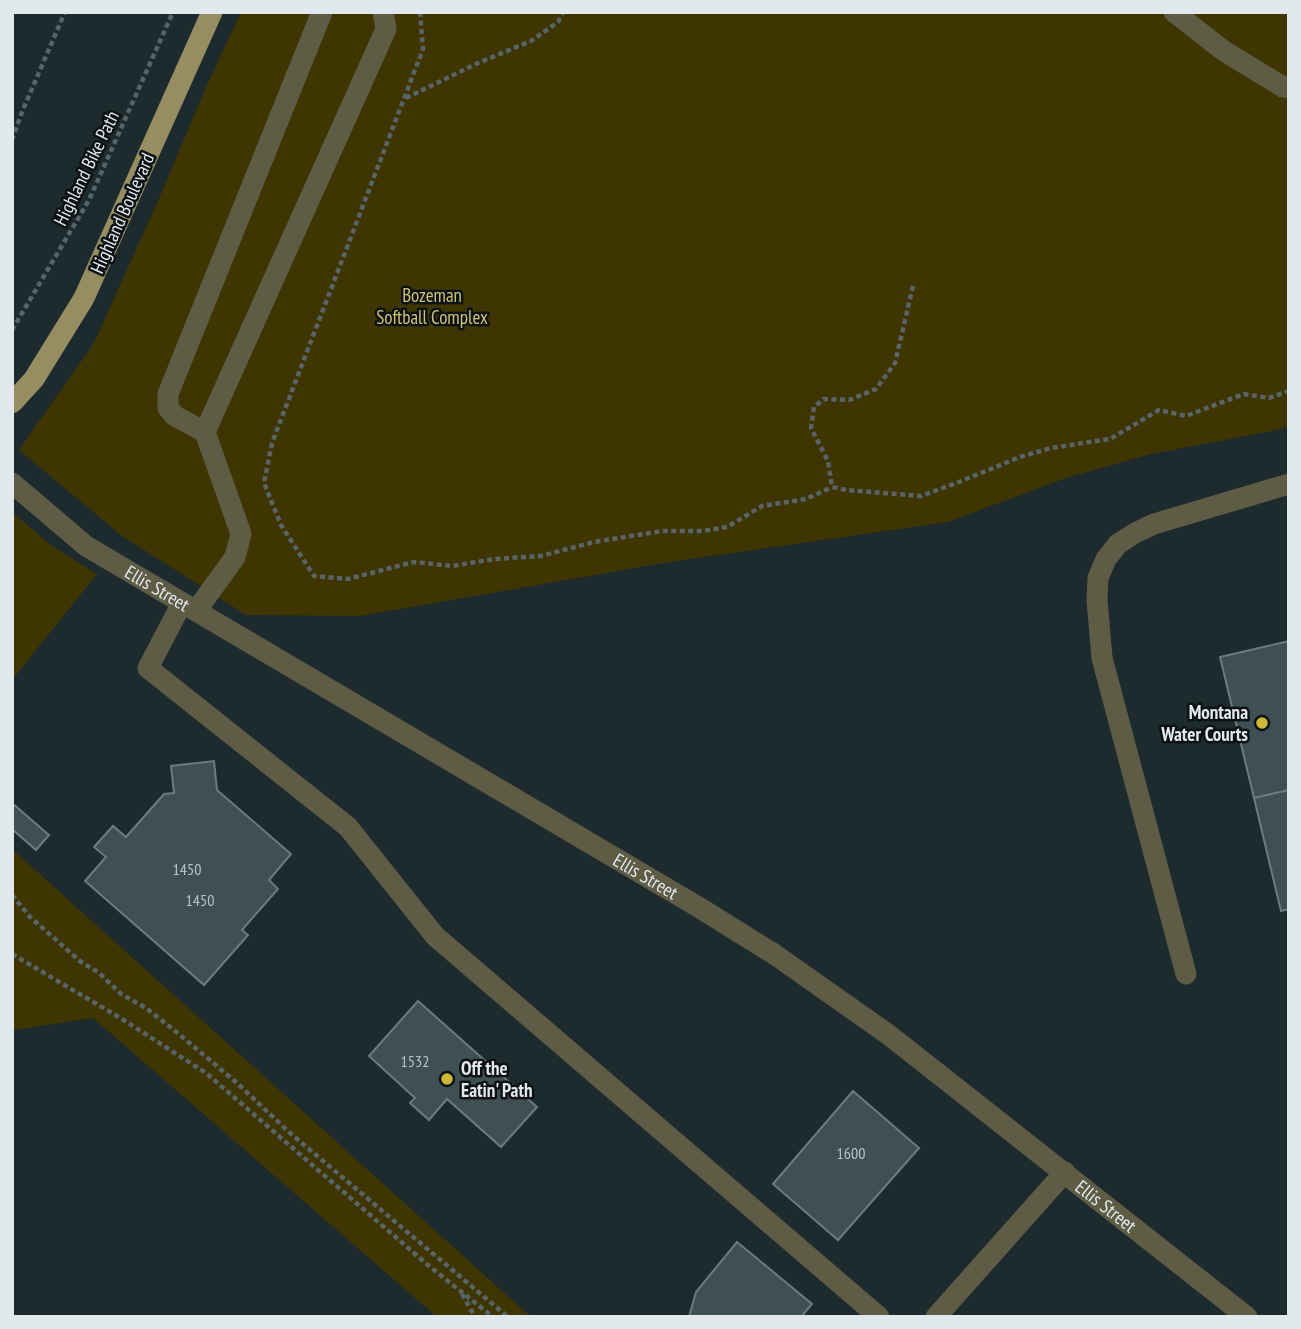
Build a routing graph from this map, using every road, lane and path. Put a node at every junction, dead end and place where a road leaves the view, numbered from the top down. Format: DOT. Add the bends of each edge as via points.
graph roads {
  1 [pos="65,12"];
  2 [pos="173,12"];
  3 [pos="212,12"];
  4 [pos="322,12"];
  5 [pos="383,12"];
  6 [pos="420,12"];
  7 [pos="563,12"];
  8 [pos="1174,12"];
  9 [pos="1289,88"];
  10 [pos="406,98"];
  11 [pos="12,140"];
  12 [pos="913,286"];
  13 [pos="12,330"];
  14 [pos="1289,391"];
  15 [pos="12,403"];
  16 [pos="205,432"];
  17 [pos="12,483"];
  18 [pos="1289,484"];
  19 [pos="832,487"];
  20 [pos="189,607"];
  21 [pos="12,895"];
  22 [pos="12,954"];
  23 [pos="1186,974"];
  24 [pos="1065,1172"];
  25 [pos="460,1290"];
  26 [pos="473,1317"];
  27 [pos="493,1317"];
  28 [pos="508,1317"];
  29 [pos="879,1317"];
  30 [pos="936,1317"];
  31 [pos="1247,1317"];
  1 -- 11 [label="path"];
  2 -- 13 [label="path, Highland Bike Path" via="89,200"];
  3 -- 15 [label="main road, Highland Boulevard" via="84,298 34,379"];
  4 -- 16 [label="street" via="168,394 175,416"];
  5 -- 16 [label="street" via="386,29"];
  6 -- 10 [label="path" via="424,49"];
  7 -- 10 [label="path" via="558,22 531,41"];
  8 -- 9 [label="street" via="1224,51"];
  10 -- 19 [label="path" via="272,443 264,483 281,525 314,576 348,579 414,562 452,566 541,556 662,531 727,527 762,506 806,499"];
  12 -- 19 [label="path" via="895,363 876,389 849,400 824,399 814,407 811,428 828,461"];
  14 -- 19 [label="path" via="1269,398 1244,394 1186,416 1158,410 1110,439 1020,457 921,496"];
  16 -- 20 [label="street" via="240,534 235,557"];
  17 -- 20 [label="street, Ellis Street" via="86,547"];
  18 -- 23 [label="street" via="1135,533 1118,544 1098,578 1102,658"];
  20 -- 24 [label="street, Ellis Street" via="774,954 889,1035"];
  20 -- 29 [label="street" via="148,668 348,827 435,936"];
  21 -- 28 [label="path" via="81,962 237,1083"];
  22 -- 25 [label="path" via="206,1073"];
  24 -- 30 [label="street"];
  24 -- 31 [label="street, Ellis Street"];
  25 -- 26 [label="path"];
  25 -- 27 [label="path"];
}
